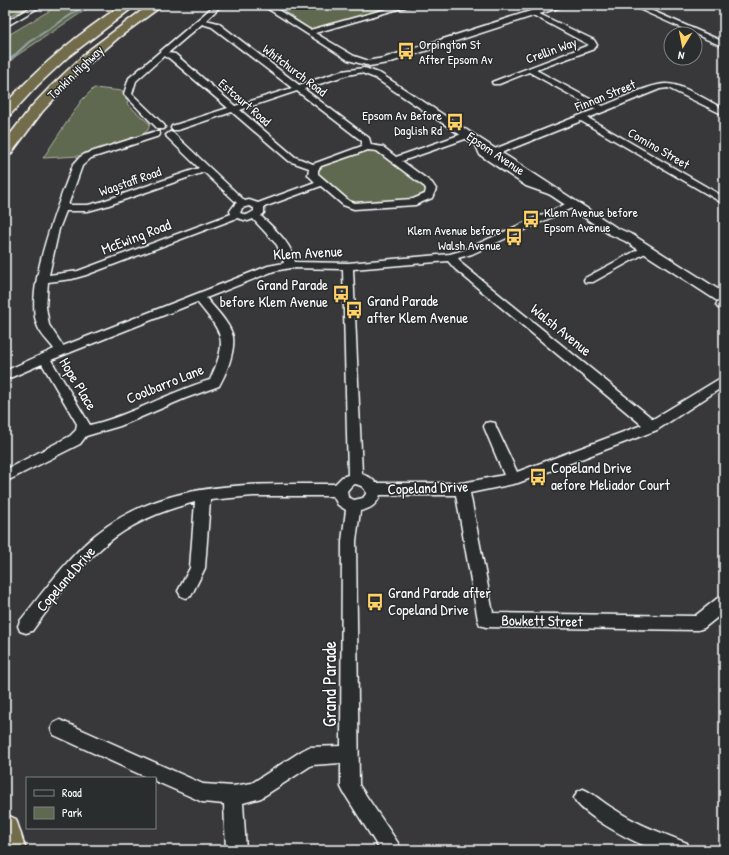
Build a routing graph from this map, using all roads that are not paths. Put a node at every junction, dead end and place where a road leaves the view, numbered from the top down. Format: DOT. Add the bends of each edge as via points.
graph roads {
  1 [pos="40,5"];
  2 [pos="130,5"];
  3 [pos="157,5"];
  4 [pos="219,5"];
  5 [pos="265,5"];
  6 [pos="409,5"];
  7 [pos="633,5"];
  8 [pos="550,6"];
  9 [pos="533,13"];
  10 [pos="200,21"];
  11 [pos="5,25"];
  12 [pos="313,34"];
  13 [pos="724,45"];
  14 [pos="162,53"];
  15 [pos="367,68"];
  16 [pos="531,70"];
  17 [pos="496,82"];
  18 [pos="298,89"];
  19 [pos="232,109"];
  20 [pos="602,109"];
  21 [pos="5,112"];
  22 [pos="724,112"];
  23 [pos="582,118"];
  24 [pos="158,130"];
  25 [pos="172,132"];
  26 [pos="468,134"];
  27 [pos="478,141"];
  28 [pos="367,148"];
  29 [pos="5,152"];
  30 [pos="495,152"];
  31 [pos="396,160"];
  32 [pos="314,167"];
  33 [pos="205,169"];
  34 [pos="320,183"];
  35 [pos="559,195"];
  36 [pos="724,200"];
  37 [pos="243,204"];
  38 [pos="573,204"];
  39 [pos="258,206"];
  40 [pos="62,208"];
  41 [pos="236,215"];
  42 [pos="254,216"];
  43 [pos="643,251"];
  44 [pos="451,257"];
  45 [pos="290,266"];
  46 [pos="348,266"];
  47 [pos="43,279"];
  48 [pos="589,280"];
  49 [pos="199,297"];
  50 [pos="724,304"];
  51 [pos="60,351"];
  52 [pos="44,358"];
  53 [pos="5,376"];
  54 [pos="724,380"];
  55 [pos="652,426"];
  56 [pos="490,427"];
  57 [pos="82,432"];
  58 [pos="5,476"];
  59 [pos="355,478"];
  60 [pos="513,479"];
  61 [pos="462,489"];
  62 [pos="339,490"];
  63 [pos="373,490"];
  64 [pos="203,494"];
  65 [pos="352,506"];
  66 [pos="186,591"];
  67 [pos="724,602"];
  68 [pos="26,626"];
  69 [pos="60,729"];
  70 [pos="350,754"];
  71 [pos="233,795"];
  72 [pos="583,798"];
  73 [pos="5,830"];
  74 [pos="10,850"];
  75 [pos="236,850"];
  76 [pos="391,850"];
  77 [pos="680,850"];
  1 -- 11 [label="street"];
  2 -- 21 [label="highway, Tonkin Highway" via="69,50 40,75"];
  3 -- 29 [label="highway, Tonkin Highway" via="80,64 42,104"];
  4 -- 10 [label="street"];
  5 -- 12 [label="street, Epsom Avenue"];
  6 -- 12 [label="street"];
  7 -- 13 [label="street"];
  8 -- 9 [label="street"];
  9 -- 15 [label="street"];
  9 -- 16 [label="street, Crellin Way" via="593,45"];
  10 -- 14 [label="street"];
  10 -- 18 [label="street, Whitchurch Road" via="215,25"];
  12 -- 15 [label="street, Epsom Avenue"];
  14 -- 19 [label="street, Estcourt Road" via="172,56"];
  14 -- 24 [label="street" via="132,80 128,94"];
  15 -- 18 [label="street"];
  15 -- 26 [label="street, Epsom Avenue"];
  16 -- 17 [label="street, Crellin Way"];
  16 -- 20 [label="street"];
  18 -- 19 [label="street"];
  18 -- 28 [label="street, Whitchurch Road" via="366,140"];
  19 -- 25 [label="street"];
  19 -- 32 [label="street, Estcourt Road" via="292,159"];
  20 -- 22 [label="street, Finnan Street" via="659,87 668,86"];
  20 -- 23 [label="street, Finnan Street"];
  23 -- 30 [label="street, Finnan Street"];
  23 -- 36 [label="street, Comino Street"];
  24 -- 25 [label="street" via="168,126"];
  24 -- 40 [label="street" via="83,159 78,165"];
  25 -- 33 [label="street"];
  26 -- 27 [label="street, Epsom Avenue"];
  26 -- 31 [label="street"];
  27 -- 30 [label="street, Epsom Avenue"];
  27 -- 35 [label="street" via="483,153 522,179 537,188"];
  28 -- 31 [label="street" via="380,149"];
  28 -- 32 [label="street"];
  30 -- 35 [label="street, Epsom Avenue"];
  31 -- 34 [label="street" via="428,185 431,189 429,196 415,202 354,206"];
  32 -- 34 [label="street" via="312,173"];
  33 -- 37 [label="street"];
  33 -- 40 [label="street, Wagstaff Road" via="103,204 88,208"];
  34 -- 39 [label="street"];
  35 -- 38 [label="street, Epsom Avenue"];
  37 -- 39 [label="street"];
  37 -- 41 [label="street" via="235,210"];
  38 -- 43 [label="street, Epsom Avenue"];
  38 -- 44 [label="street, Klem Avenue" via="468,252"];
  39 -- 42 [label="street" via="259,214"];
  40 -- 47 [label="street" via="54,229"];
  41 -- 42 [label="street" via="242,218"];
  41 -- 47 [label="street, McEwing Road" via="82,274"];
  42 -- 45 [label="street" via="286,248"];
  43 -- 48 [label="street"];
  43 -- 50 [label="street, Epsom Avenue"];
  44 -- 46 [label="street, Klem Avenue"];
  44 -- 55 [label="street, Walsh Avenue" via="459,267"];
  45 -- 46 [label="street, Klem Avenue"];
  45 -- 49 [label="street, Klem Avenue" via="272,268"];
  46 -- 59 [label="street"];
  47 -- 51 [label="street" via="40,307 44,326"];
  49 -- 51 [label="street, Klem Avenue"];
  49 -- 57 [label="street, Coolbarro Lane" via="223,328 227,338 222,366 215,383 193,389 102,428"];
  51 -- 52 [label="street, Klem Avenue"];
  52 -- 53 [label="street, Klem Avenue"];
  52 -- 57 [label="street, Hope Place" via="84,424"];
  54 -- 55 [label="street, Copeland Drive"];
  55 -- 60 [label="street, Copeland Drive"];
  56 -- 60 [label="street"];
  57 -- 58 [label="street, Hope Place" via="74,440"];
  59 -- 62 [label="street" via="347,480"];
  59 -- 63 [label="street" via="365,480"];
  60 -- 61 [label="street, Copeland Drive"];
  61 -- 63 [label="street, Copeland Drive"];
  61 -- 67 [label="street, Bowkett Street" via="486,620 698,623"];
  62 -- 64 [label="street, Copeland Drive" via="238,490"];
  62 -- 65 [label="street" via="341,498"];
  63 -- 65 [label="street" via="368,502"];
  64 -- 66 [label="street" via="197,568"];
  64 -- 68 [label="street, Copeland Drive" via="170,502 135,517 100,540 67,573"];
  65 -- 70 [label="street, Grand Parade" via="349,541"];
  69 -- 71 [label="street" via="202,793"];
  70 -- 71 [label="street" via="309,756 255,792"];
  70 -- 76 [label="street, Grand Parade" via="350,787"];
  71 -- 75 [label="street"];
  72 -- 77 [label="street" via="607,816"];
  73 -- 74 [label="highway"];
}
